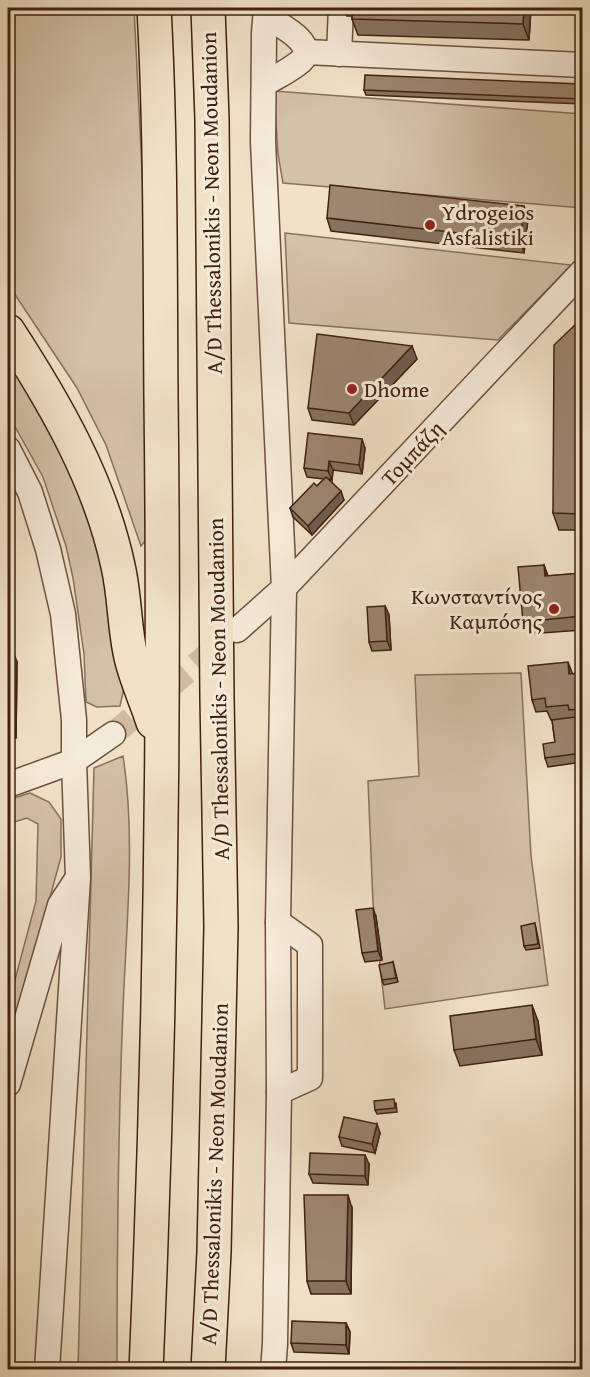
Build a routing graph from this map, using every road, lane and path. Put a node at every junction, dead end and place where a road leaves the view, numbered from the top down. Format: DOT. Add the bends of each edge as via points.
graph roads {
  1 [pos="154,8"];
  2 [pos="208,8"];
  3 [pos="231,8"];
  4 [pos="341,8"];
  5 [pos="266,12"];
  6 [pos="306,52"];
  7 [pos="339,54"];
  8 [pos="582,65"];
  9 [pos="264,84"];
  10 [pos="212,119"];
  11 [pos="582,272"];
  12 [pos="8,331"];
  13 [pos="8,449"];
  14 [pos="284,588"];
  15 [pos="237,630"];
  16 [pos="113,734"];
  17 [pos="161,747"];
  18 [pos="74,761"];
  19 [pos="8,785"];
  20 [pos="78,878"];
  21 [pos="8,1084"];
  22 [pos="47,1370"];
  23 [pos="146,1370"];
  24 [pos="208,1370"];
  25 [pos="273,1370"];
  1 -- 17 [label="highway" via="162,468"];
  2 -- 10 [label="highway, A/D Thessalonikis - Neon Moudanion"];
  3 -- 10 [label="highway"];
  4 -- 7 [label="street"];
  5 -- 6 [label="street" via="298,37"];
  5 -- 9 [label="street"];
  6 -- 7 [label="street"];
  6 -- 9 [label="street" via="302,60"];
  7 -- 8 [label="street"];
  9 -- 14 [label="street" via="263,153"];
  10 -- 24 [label="highway, A/D Thessalonikis - Neon Moudanion" via="222,927"];
  11 -- 14 [label="street, Τομπάζη"];
  12 -- 17 [label="highway" via="61,420 92,483 118,566 131,656"];
  13 -- 18 [label="street" via="30,492 63,614 74,720"];
  14 -- 15 [label="street, Τομπάζη"];
  14 -- 25 [label="street"];
  16 -- 18 [label="street"];
  17 -- 23 [label="highway" via="159,981"];
  18 -- 19 [label="street"];
  18 -- 20 [label="street"];
  20 -- 21 [label="street" via="60,905"];
  20 -- 22 [label="street"];
}
